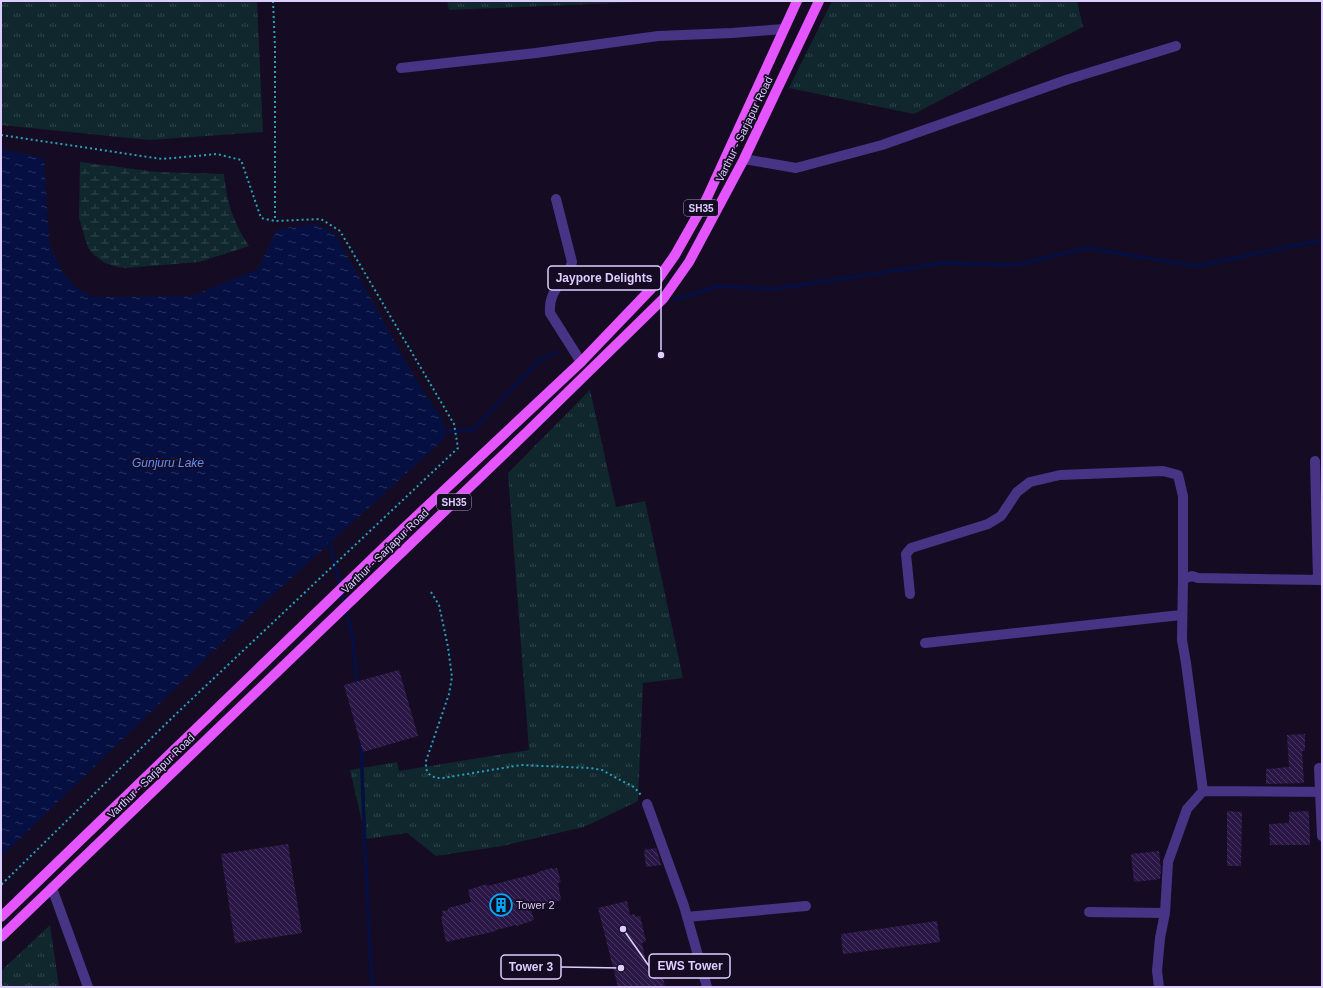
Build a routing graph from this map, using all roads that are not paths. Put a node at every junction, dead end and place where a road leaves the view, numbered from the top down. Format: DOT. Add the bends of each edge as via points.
graph roads {
  1 [pos="797,1"];
  2 [pos="819,1"];
  3 [pos="783,29"];
  4 [pos="1176,46"];
  5 [pos="401,68"];
  6 [pos="744,159"];
  7 [pos="556,199"];
  8 [pos="581,362"];
  9 [pos="1315,461"];
  10 [pos="1183,579"];
  11 [pos="1320,580"];
  12 [pos="910,594"];
  13 [pos="1181,615"];
  14 [pos="925,643"];
  15 [pos="1319,768"];
  16 [pos="1202,791"];
  17 [pos="1321,792"];
  18 [pos="647,804"];
  19 [pos="1322,836"];
  20 [pos="52,888"];
  21 [pos="806,906"];
  22 [pos="1089,912"];
  23 [pos="1165,913"];
  24 [pos="687,916"];
  25 [pos="1,917"];
  26 [pos="1,937"];
  27 [pos="88,987"];
  28 [pos="707,987"];
  29 [pos="1159,987"];
  1 -- 3 [label="main road, Varthur - Sarjapur Road / SH35"];
  2 -- 6 [label="main road, Varthur - Sarjapur Road / SH35"];
  3 -- 5 [label="street" via="658,36"];
  3 -- 8 [label="main road, Varthur - Sarjapur Road / SH35" via="706,200 675,255 651,289"];
  4 -- 6 [label="street" via="882,145 796,168"];
  6 -- 20 [label="main road, Varthur - Sarjapur Road / SH35" via="689,262 662,299"];
  7 -- 8 [label="street" via="572,262 571,268 551,296 550,313"];
  8 -- 25 [label="main road, Varthur - Sarjapur Road / SH35" via="405,526"];
  9 -- 11 [label="street"];
  10 -- 11 [label="street" via="1192,576"];
  10 -- 12 [label="street" via="1183,496 1178,475 1163,471 1060,475 1030,482 1017,492 1001,516 988,524 911,548 906,554"];
  10 -- 13 [label="street"];
  13 -- 14 [label="street"];
  13 -- 16 [label="street"];
  15 -- 17 [label="street"];
  16 -- 17 [label="street"];
  16 -- 23 [label="street" via="1186,809 1168,862"];
  17 -- 19 [label="street"];
  18 -- 24 [label="street"];
  20 -- 26 [label="main road, Varthur - Sarjapur Road / SH35"];
  20 -- 27 [label="street"];
  21 -- 24 [label="street"];
  22 -- 23 [label="street"];
  23 -- 29 [label="street" via="1158,958"];
  24 -- 28 [label="street"];
}
